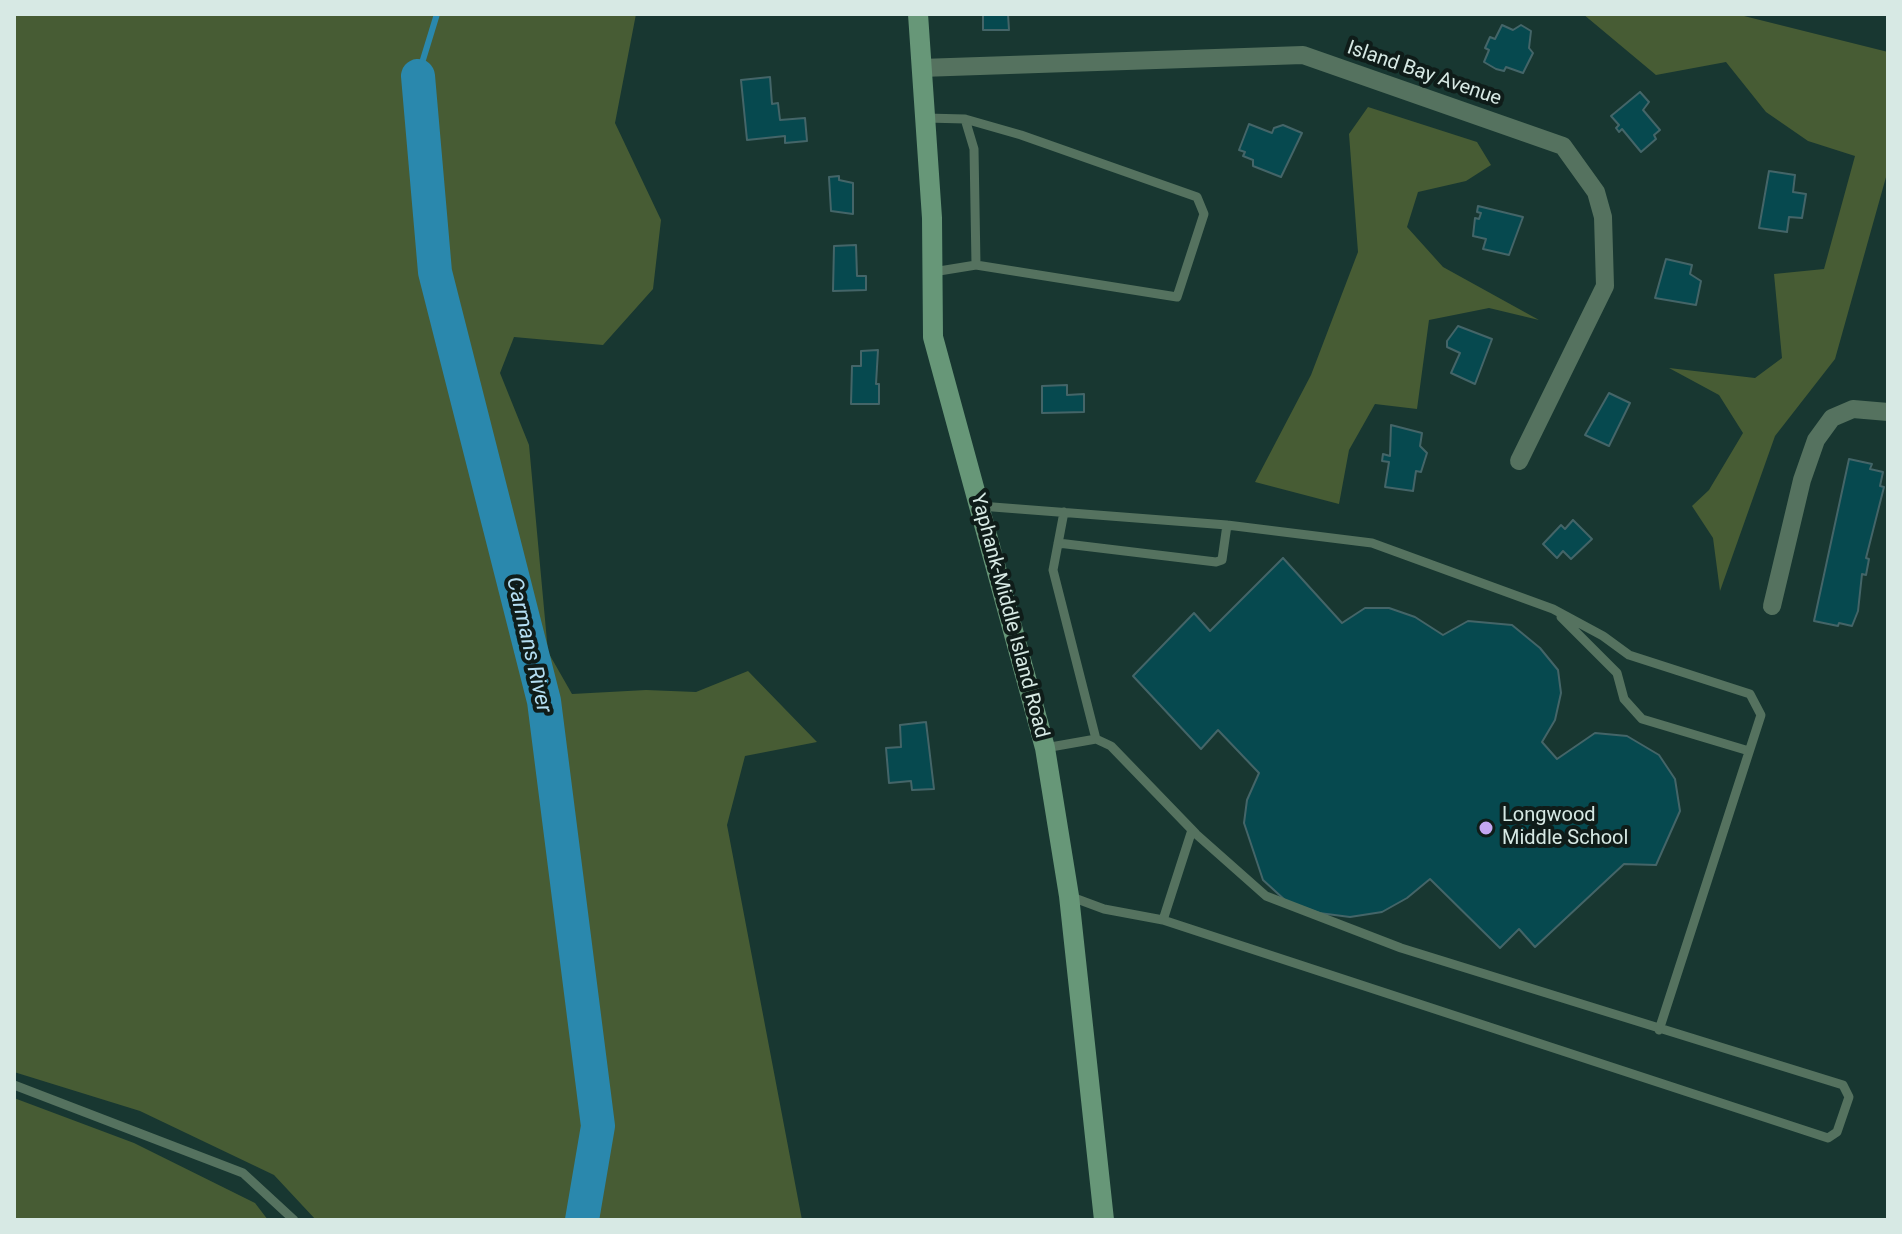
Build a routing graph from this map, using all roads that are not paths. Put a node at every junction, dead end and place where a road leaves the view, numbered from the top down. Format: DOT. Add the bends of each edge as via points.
graph roads {
  1 [pos="918,14"];
  2 [pos="921,68"];
  3 [pos="926,118"];
  4 [pos="965,119"];
  5 [pos="976,265"];
  6 [pos="933,272"];
  7 [pos="1888,412"];
  8 [pos="1519,461"];
  9 [pos="980,506"];
  10 [pos="1064,512"];
  11 [pos="1227,525"];
  12 [pos="1058,543"];
  13 [pos="1772,606"];
  14 [pos="1553,609"];
  15 [pos="1096,739"];
  16 [pos="1045,748"];
  17 [pos="1749,751"];
  18 [pos="1192,830"];
  19 [pos="1069,896"];
  20 [pos="1163,920"];
  21 [pos="1659,1030"];
  22 [pos="14,1085"];
  23 [pos="294,1220"];
  24 [pos="1104,1220"];
  1 -- 2 [label="main road, Yaphank-Middle Island Road"];
  2 -- 3 [label="main road, Yaphank-Middle Island Road"];
  2 -- 8 [label="street, Island Bay Avenue" via="1303,55 1563,146 1596,192 1604,232 1605,286"];
  3 -- 4 [label="lane"];
  3 -- 6 [label="main road, Yaphank-Middle Island Road"];
  4 -- 5 [label="lane" via="974,149"];
  4 -- 5 [label="lane" via="1197,197 1204,214 1177,297"];
  5 -- 6 [label="lane"];
  6 -- 9 [label="main road, Yaphank-Middle Island Road" via="933,337"];
  7 -- 13 [label="street" via="1853,409 1832,418 1816,440"];
  9 -- 10 [label="lane"];
  9 -- 16 [label="main road, Yaphank-Middle Island Road"];
  10 -- 11 [label="lane"];
  10 -- 12 [label="lane"];
  11 -- 12 [label="lane" via="1222,560 1216,562"];
  11 -- 14 [label="lane" via="1372,543"];
  12 -- 15 [label="lane" via="1053,570"];
  14 -- 17 [label="lane" via="1617,673 1624,699 1642,719"];
  14 -- 17 [label="lane" via="1629,655 1750,694 1761,715"];
  15 -- 16 [label="lane"];
  15 -- 18 [label="lane" via="1111,746"];
  16 -- 19 [label="main road, Yaphank-Middle Island Road"];
  17 -- 21 [label="lane"];
  18 -- 20 [label="lane"];
  18 -- 21 [label="lane" via="1266,896 1401,948"];
  19 -- 20 [label="lane"];
  19 -- 24 [label="main road, Yaphank-Middle Island Road"];
  20 -- 21 [label="lane" via="1834,1137 1849,1097 1843,1085"];
  22 -- 23 [label="lane" via="243,1173"];
}
